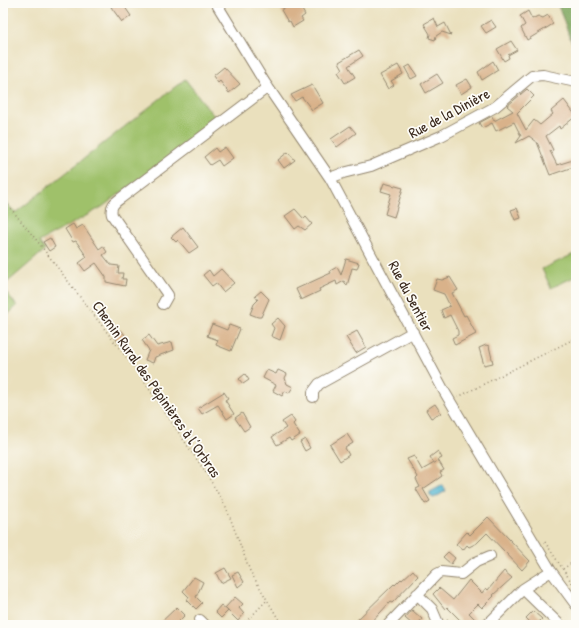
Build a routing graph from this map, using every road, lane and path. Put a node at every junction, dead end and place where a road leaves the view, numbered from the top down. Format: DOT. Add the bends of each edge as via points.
graph roads {
  1 [pos="216,3"];
  2 [pos="576,82"];
  3 [pos="268,87"];
  4 [pos="330,178"];
  5 [pos="3,199"];
  6 [pos="163,304"];
  7 [pos="413,332"];
  8 [pos="576,338"];
  9 [pos="313,397"];
  10 [pos="458,397"];
  11 [pos="541,536"];
  12 [pos="490,556"];
  13 [pos="576,560"];
  14 [pos="563,569"];
  15 [pos="551,571"];
  16 [pos="573,584"];
  17 [pos="523,589"];
  18 [pos="417,594"];
  19 [pos="267,600"];
  20 [pos="576,606"];
  21 [pos="438,623"];
  22 [pos="243,625"];
  23 [pos="282,625"];
  24 [pos="388,625"];
  25 [pos="487,625"];
  26 [pos="558,625"];
  1 -- 3 [label="street, Rue du Sentier"];
  2 -- 4 [label="street, Rue de la Dinière" via="543,75 532,76 495,107 441,136 371,166 343,172"];
  3 -- 4 [label="street, Rue du Sentier"];
  3 -- 6 [label="street" via="113,204 110,209 168,294"];
  4 -- 7 [label="street, Rue du Sentier"];
  5 -- 19 [label="path, Chemin Rural des Pépinières à l’Orbras" via="139,374 206,473 226,506 250,572"];
  7 -- 9 [label="street" via="319,384 313,392"];
  7 -- 15 [label="street, Rue du Sentier" via="444,391"];
  8 -- 10 [label="path"];
  11 -- 14 [label="path"];
  12 -- 18 [label="street" via="476,562 461,574 437,574"];
  13 -- 14 [label="path"];
  14 -- 16 [label="path"];
  15 -- 17 [label="street"];
  15 -- 20 [label="street, Rue du Sentier"];
  17 -- 25 [label="street"];
  17 -- 26 [label="street"];
  18 -- 21 [label="street" via="432,609"];
  18 -- 24 [label="street"];
  19 -- 22 [label="path"];
  19 -- 23 [label="path, Chemin Rural des Pépinières à l’Orbras"];
}
